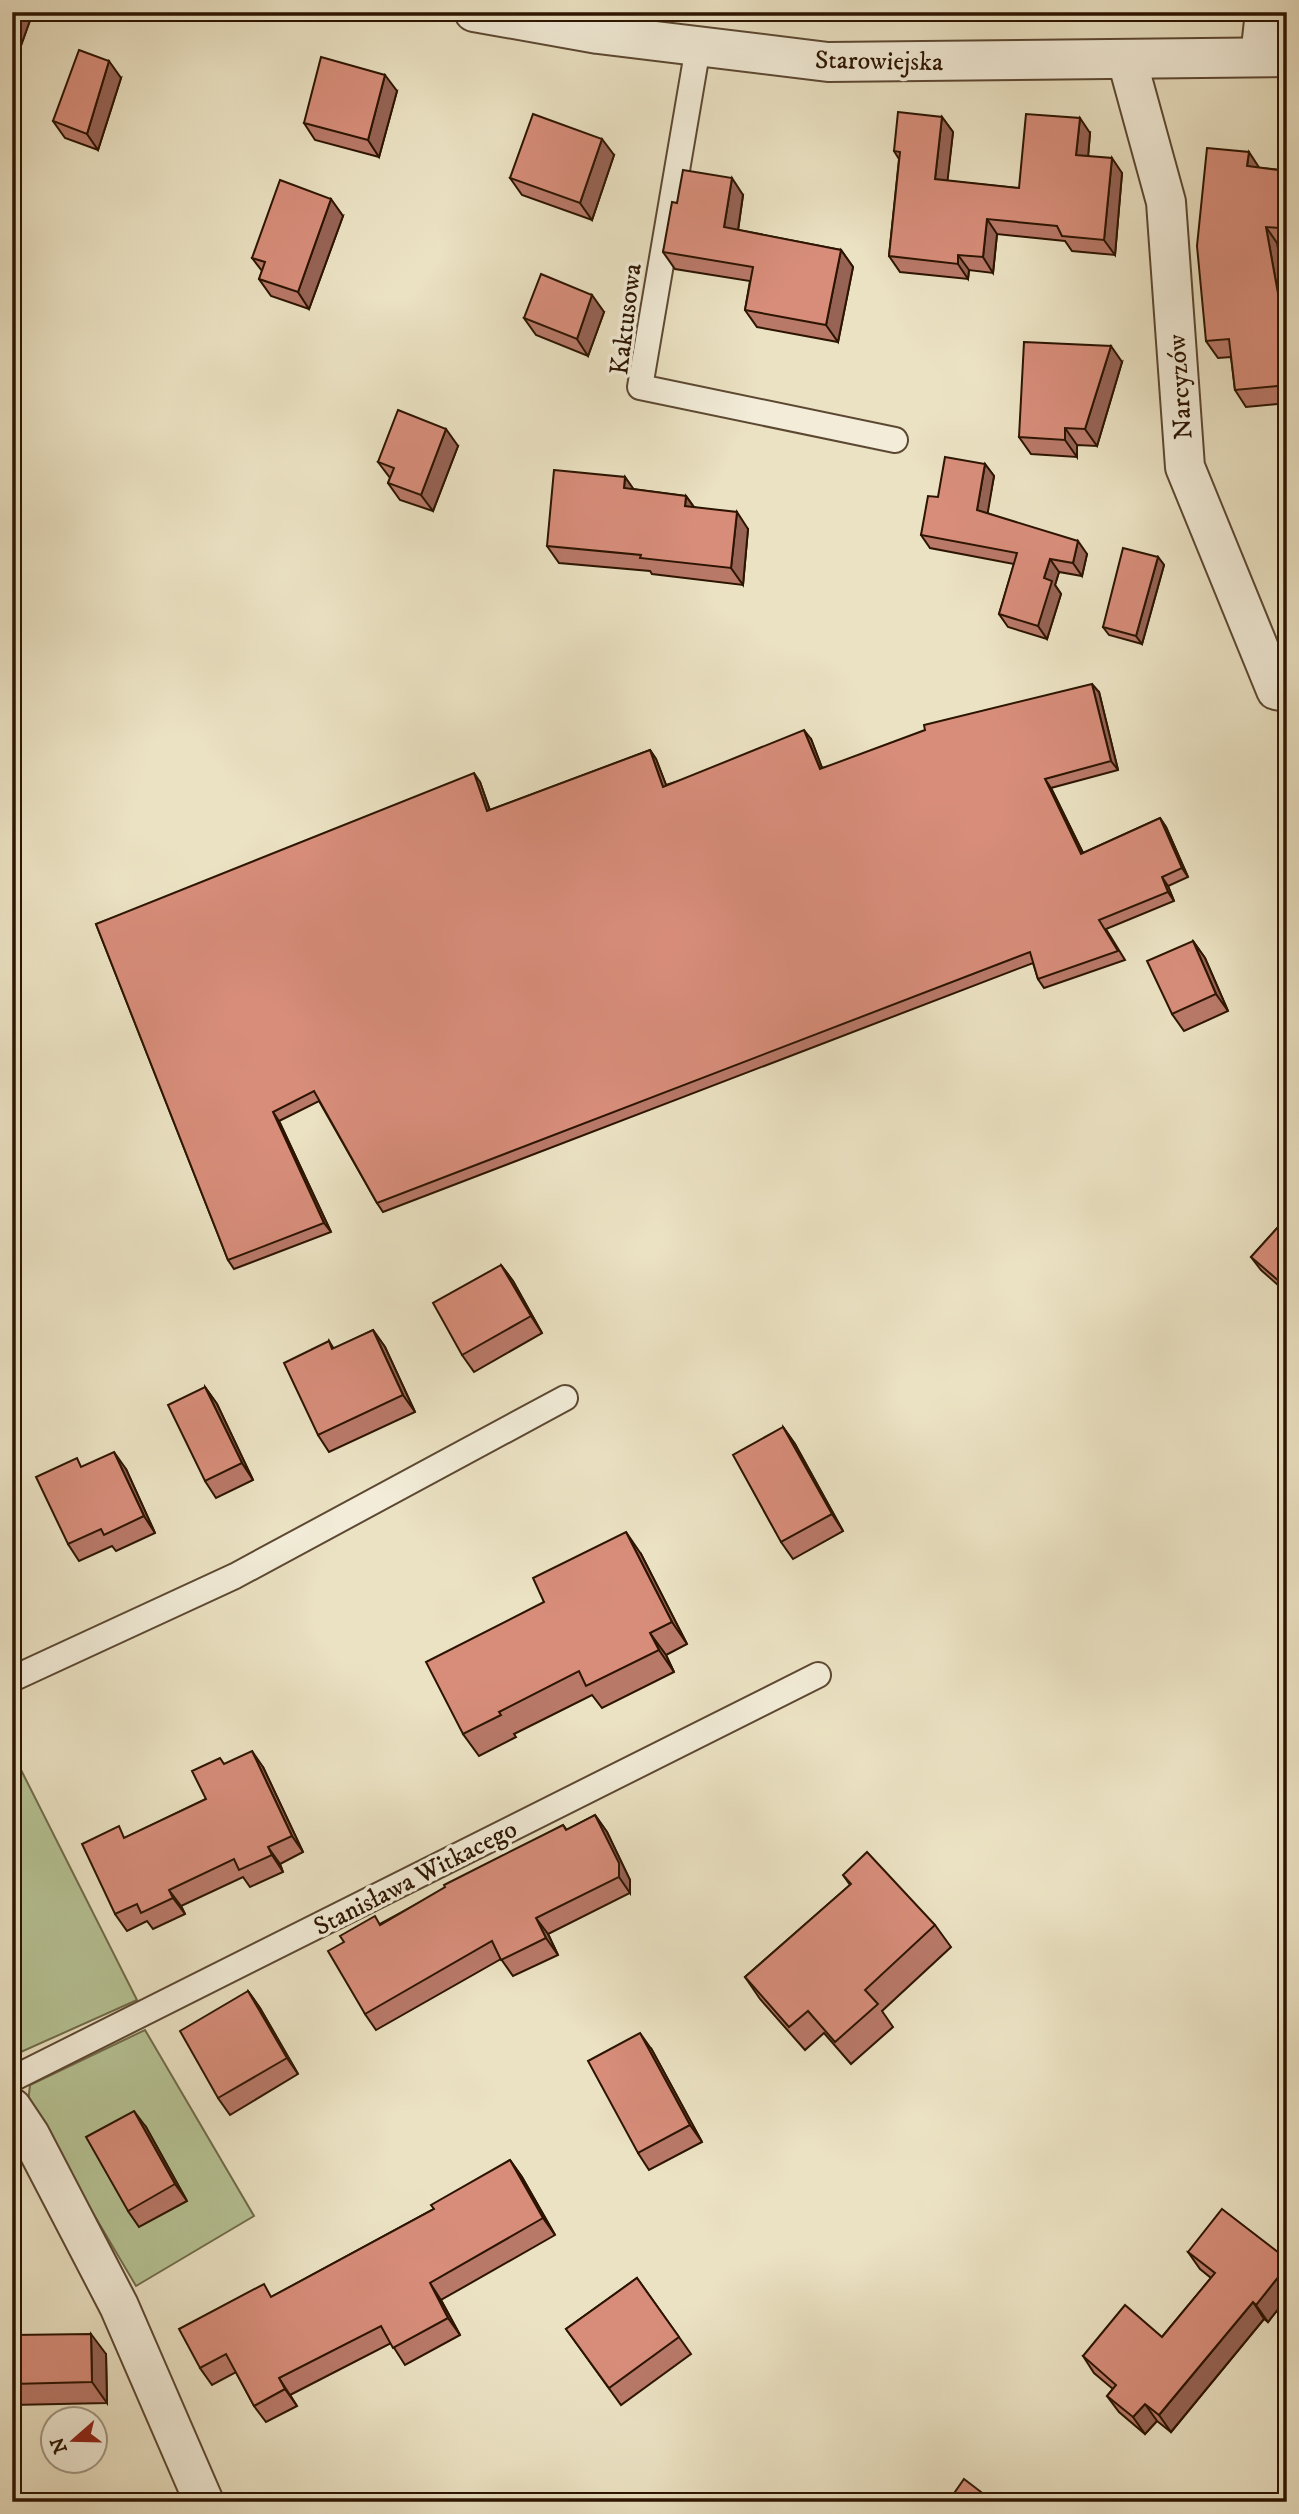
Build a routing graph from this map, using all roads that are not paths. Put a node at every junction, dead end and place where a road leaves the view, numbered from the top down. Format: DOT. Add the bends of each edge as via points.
graph roads {
  1 [pos="474,12"];
  2 [pos="1265,12"];
  3 [pos="698,47"];
  4 [pos="1274,57"];
  5 [pos="1127,60"];
  6 [pos="895,440"];
  7 [pos="1287,692"];
  8 [pos="565,1398"];
  9 [pos="818,1675"];
  10 [pos="12,1679"];
  11 [pos="12,2079"];
  12 [pos="12,2108"];
  13 [pos="204,2502"];
  1 -- 3 [label="street, Starowiejska"];
  2 -- 4 [label="street"];
  3 -- 5 [label="street, Starowiejska" via="828,62"];
  3 -- 6 [label="lane, Kaktusowa" via="640,387"];
  4 -- 5 [label="street, Starowiejska"];
  5 -- 7 [label="street, Narcyzów" via="1166,202 1185,467 1276,690"];
  8 -- 10 [label="lane" via="235,1576"];
  9 -- 11 [label="lane, Stanisława Witkacego"];
  12 -- 13 [label="street" via="119,2306"];
}
